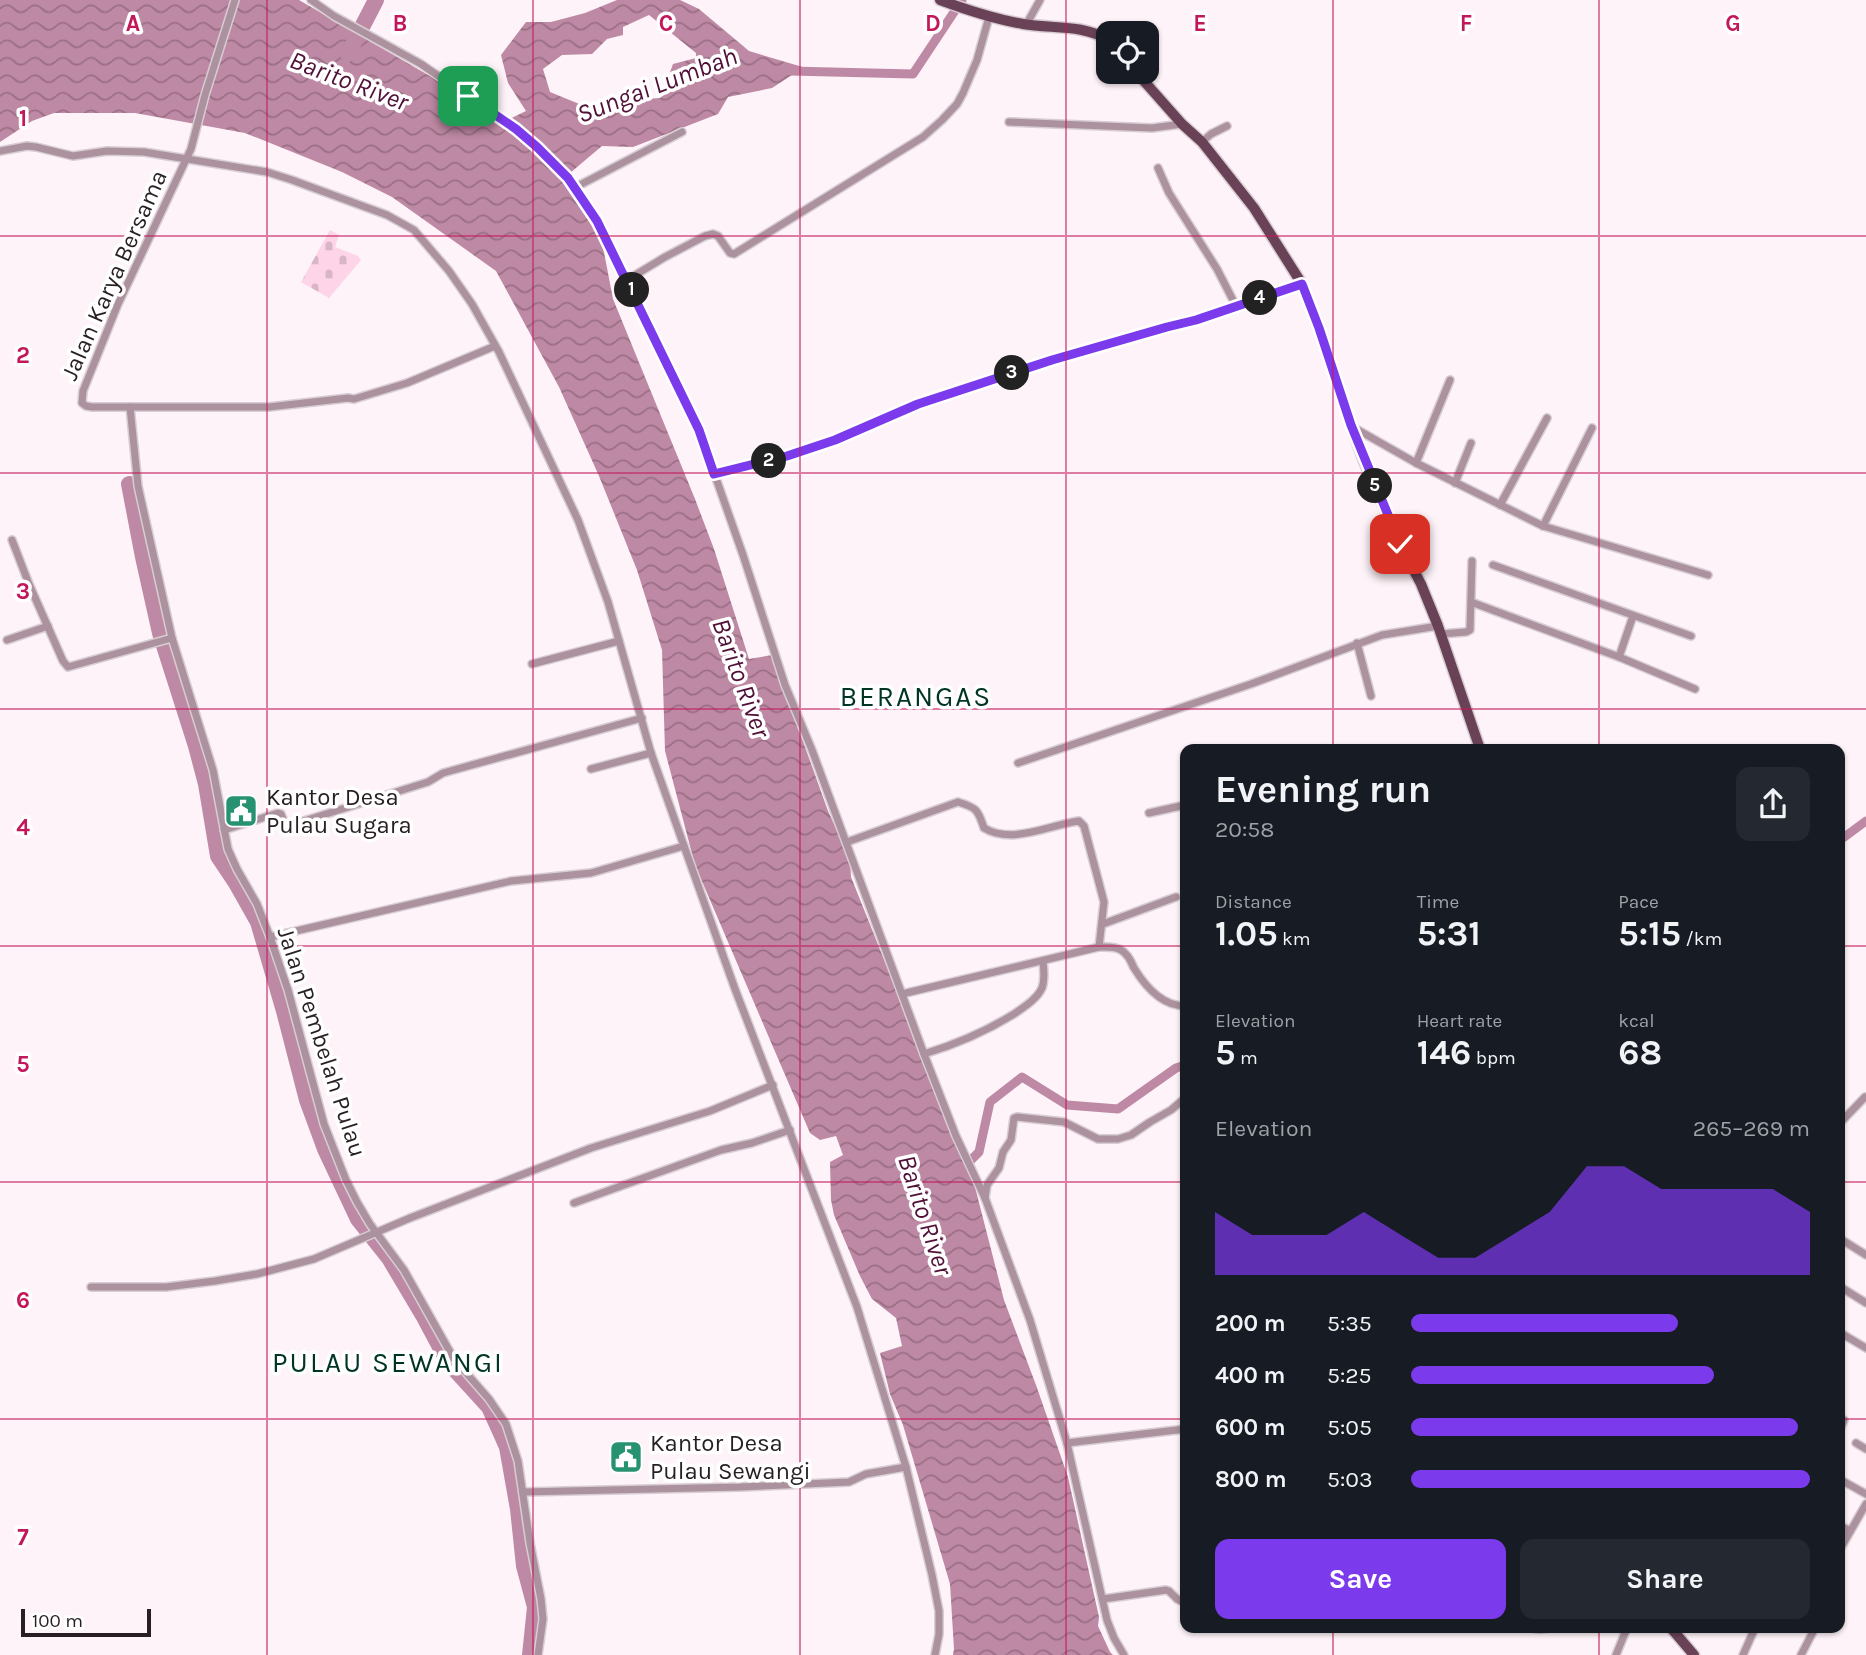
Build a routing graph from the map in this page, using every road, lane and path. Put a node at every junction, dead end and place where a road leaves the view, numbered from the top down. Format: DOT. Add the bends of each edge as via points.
graph roads {
  1 [pos="235,0"];
  2 [pos="311,0"];
  3 [pos="940,0"];
  4 [pos="1040,0"];
  5 [pos="987,17"];
  6 [pos="1026,25"];
  7 [pos="1096,34"];
  8 [pos="1147,84"];
  9 [pos="1009,122"];
  10 [pos="1182,124"];
  11 [pos="1227,126"];
  12 [pos="682,132"];
  13 [pos="1202,142"];
  14 [pos="0,151"];
  15 [pos="186,158"];
  16 [pos="1157,168"];
  17 [pos="574,188"];
  18 [pos="626,280"];
  19 [pos="1302,284"];
  20 [pos="1236,306"];
  21 [pos="495,346"];
  22 [pos="1450,380"];
  23 [pos="130,407"];
  24 [pos="1547,418"];
  25 [pos="1351,425"];
  26 [pos="1592,428"];
  27 [pos="1471,443"];
  28 [pos="1416,463"];
  29 [pos="714,474"];
  30 [pos="1455,483"];
  31 [pos="1500,505"];
  32 [pos="1543,526"];
  33 [pos="12,540"];
  34 [pos="1472,561"];
  35 [pos="1493,565"];
  36 [pos="1708,575"];
  37 [pos="1471,602"];
  38 [pos="1633,616"];
  39 [pos="48,626"];
  40 [pos="1439,630"];
  41 [pos="1691,636"];
  42 [pos="169,639"];
  43 [pos="7,640"];
  44 [pos="619,641"];
  45 [pos="1357,643"];
  46 [pos="1619,657"];
  47 [pos="532,664"];
  48 [pos="1695,689"];
  49 [pos="1371,696"];
  50 [pos="642,718"];
  51 [pos="1478,744"];
  52 [pos="651,753"];
  53 [pos="1018,763"];
  54 [pos="591,769"];
  55 [pos="1180,806"];
  56 [pos="1149,813"];
  57 [pos="224,830"];
  58 [pos="847,842"];
  59 [pos="684,846"];
  60 [pos="1176,897"];
  61 [pos="1103,924"];
  62 [pos="270,937"];
  63 [pos="1099,947"];
  64 [pos="1043,961"];
  65 [pos="902,993"];
  66 [pos="1180,1006"];
  67 [pos="924,1054"];
  68 [pos="773,1085"];
  69 [pos="1865,1097"];
  70 [pos="1180,1102"];
  71 [pos="1845,1112"];
  72 [pos="790,1130"];
  73 [pos="984,1195"];
  74 [pos="575,1203"];
  75 [pos="370,1234"];
  76 [pos="1845,1241"];
  77 [pos="1865,1253"];
  78 [pos="91,1287"];
  79 [pos="1845,1290"];
  80 [pos="1866,1303"];
  81 [pos="1845,1336"];
  82 [pos="1866,1348"];
  83 [pos="1180,1430"];
  84 [pos="1067,1443"];
  85 [pos="1856,1443"];
  86 [pos="1866,1449"];
  87 [pos="906,1467"];
  88 [pos="1845,1482"];
  89 [pos="523,1492"];
  90 [pos="1866,1493"];
  91 [pos="1866,1504"];
  92 [pos="1845,1528"];
  93 [pos="1850,1531"];
  94 [pos="1845,1540"];
  95 [pos="1103,1599"];
  96 [pos="1180,1601"];
  97 [pos="1625,1633"];
  98 [pos="1677,1633"];
  99 [pos="1753,1633"];
  100 [pos="1812,1633"];
  101 [pos="538,1655"];
  102 [pos="935,1655"];
  103 [pos="1124,1655"];
  104 [pos="1616,1655"];
  105 [pos="1694,1655"];
  106 [pos="1742,1655"];
  107 [pos="1801,1655"];
  1 -- 15 [label="street"];
  2 -- 17 [label="street" via="421,64 516,129"];
  3 -- 5 [label="main road"];
  4 -- 6 [label="street"];
  5 -- 6 [label="main road"];
  5 -- 18 [label="street" via="963,93 923,137 734,254 718,236 709,234"];
  6 -- 7 [label="main road"];
  8 -- 10 [label="main road"];
  9 -- 10 [label="street" via="1152,128"];
  10 -- 13 [label="main road"];
  11 -- 13 [label="street"];
  12 -- 17 [label="street"];
  13 -- 19 [label="main road" via="1254,208"];
  14 -- 15 [label="street" via="27,146 72,156 107,151"];
  15 -- 21 [label="street" via="280,176 400,221 414,230 449,271"];
  15 -- 23 [label="street, Jalan Karya Bersama" via="118,304 81,399 86,406"];
  16 -- 20 [label="street"];
  17 -- 18 [label="street" via="597,221"];
  18 -- 29 [label="street" via="699,430"];
  19 -- 20 [label="street"];
  19 -- 25 [label="main road"];
  20 -- 29 [label="street" via="918,404 787,456"];
  21 -- 23 [label="street, Jalan Karya Bersama" via="363,397 269,407"];
  21 -- 44 [label="street" via="578,520"];
  22 -- 28 [label="street"];
  23 -- 42 [label="street, Jalan Pembelah Pulau" via="138,485"];
  24 -- 31 [label="street"];
  25 -- 28 [label="street"];
  25 -- 40 [label="main road"];
  26 -- 32 [label="street"];
  27 -- 30 [label="street"];
  28 -- 30 [label="street"];
  29 -- 58 [label="street" via="785,685"];
  30 -- 31 [label="street"];
  31 -- 32 [label="street"];
  32 -- 36 [label="street"];
  33 -- 39 [label="street"];
  34 -- 37 [label="street"];
  35 -- 38 [label="street"];
  37 -- 40 [label="street" via="1469,630"];
  37 -- 46 [label="street"];
  38 -- 41 [label="street"];
  38 -- 46 [label="street"];
  39 -- 42 [label="street" via="68,667"];
  39 -- 43 [label="street"];
  40 -- 45 [label="street" via="1381,635"];
  40 -- 51 [label="main road"];
  42 -- 57 [label="street, Jalan Pembelah Pulau" via="213,770"];
  44 -- 47 [label="street"];
  44 -- 50 [label="street"];
  45 -- 49 [label="street"];
  45 -- 53 [label="street"];
  46 -- 48 [label="street"];
  50 -- 52 [label="street"];
  50 -- 57 [label="street" via="443,773 428,782 291,825 286,826 278,813"];
  52 -- 54 [label="street"];
  52 -- 59 [label="street"];
  55 -- 56 [label="street"];
  57 -- 62 [label="street, Jalan Pembelah Pulau" via="233,861"];
  58 -- 61 [label="street" via="958,802 978,811 984,828 1001,835 1079,821 1104,902"];
  58 -- 65 [label="street"];
  59 -- 62 [label="street" via="591,873 512,881"];
  59 -- 68 [label="street"];
  60 -- 61 [label="street"];
  61 -- 63 [label="street"];
  62 -- 75 [label="street, Jalan Pembelah Pulau" via="324,1124"];
  63 -- 64 [label="street"];
  63 -- 66 [label="street" via="1123,950 1145,986"];
  64 -- 65 [label="street"];
  64 -- 67 [label="street" via="1043,986 1026,1006 989,1030"];
  65 -- 67 [label="street"];
  67 -- 73 [label="street"];
  68 -- 72 [label="street"];
  68 -- 75 [label="street" via="709,1111 591,1148"];
  69 -- 71 [label="street"];
  70 -- 73 [label="street" via="1118,1139 1098,1139 1064,1122 1014,1118 1011,1140"];
  72 -- 74 [label="street"];
  72 -- 87 [label="street" via="857,1307"];
  73 -- 84 [label="street" via="1030,1320"];
  75 -- 78 [label="street" via="314,1259 247,1276 166,1287"];
  75 -- 89 [label="street, Jalan Pembelah Pulau" via="404,1270 454,1359 506,1424"];
  76 -- 77 [label="street"];
  79 -- 80 [label="street"];
  81 -- 82 [label="street"];
  83 -- 84 [label="street"];
  84 -- 95 [label="street"];
  85 -- 86 [label="street"];
  87 -- 89 [label="street" via="849,1482"];
  87 -- 102 [label="street" via="939,1611"];
  88 -- 90 [label="street"];
  89 -- 101 [label="street, Jalan Pembelah Pulau" via="542,1609"];
  91 -- 93 [label="street"];
  92 -- 93 [label="street"];
  93 -- 94 [label="street"];
  95 -- 96 [label="street" via="1166,1590"];
  95 -- 103 [label="street" via="1114,1639"];
  97 -- 104 [label="street"];
  98 -- 105 [label="main road"];
  99 -- 106 [label="street"];
  100 -- 107 [label="street"];
}
